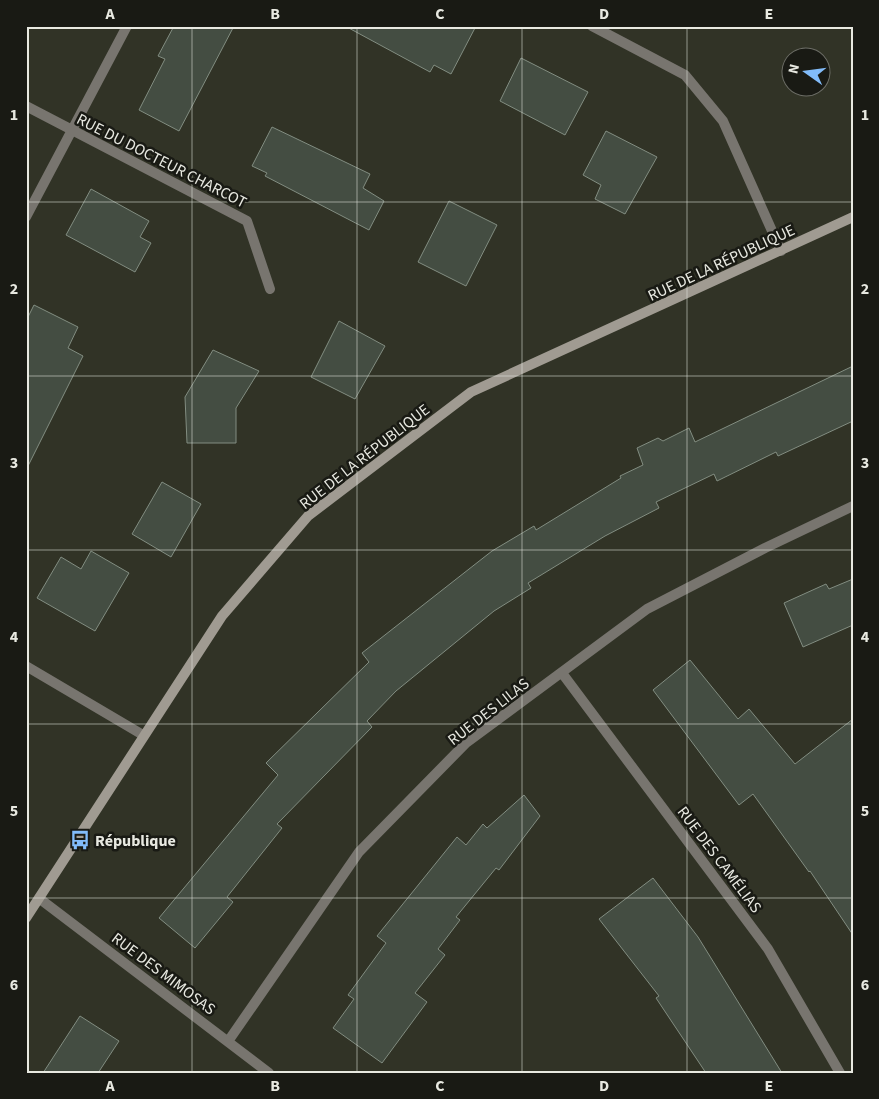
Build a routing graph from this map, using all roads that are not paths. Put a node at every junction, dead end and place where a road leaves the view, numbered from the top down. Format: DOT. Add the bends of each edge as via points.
graph roads {
  1 [pos="127,26"];
  2 [pos="592,26"];
  3 [pos="26,106"];
  4 [pos="72,131"];
  5 [pos="26,217"];
  6 [pos="853,218"];
  7 [pos="781,251"];
  8 [pos="270,289"];
  9 [pos="853,506"];
  10 [pos="26,666"];
  11 [pos="562,673"];
  12 [pos="143,735"];
  13 [pos="40,899"];
  14 [pos="26,918"];
  15 [pos="229,1040"];
  16 [pos="270,1073"];
  17 [pos="840,1073"];
  1 -- 4 [label="street"];
  2 -- 7 [label="street" via="685,75 723,121"];
  3 -- 4 [label="street, RUE DU DOCTEUR CHARCOT"];
  4 -- 5 [label="street"];
  4 -- 8 [label="street, RUE DU DOCTEUR CHARCOT" via="247,221"];
  6 -- 7 [label="main road, RUE DE LA RÉPUBLIQUE"];
  7 -- 12 [label="main road, RUE DE LA RÉPUBLIQUE" via="471,392 308,516 222,616"];
  9 -- 11 [label="street, RUE DES LILAS" via="647,609"];
  10 -- 12 [label="street"];
  11 -- 15 [label="street, RUE DES LILAS" via="466,743 360,852"];
  11 -- 17 [label="street, RUE DES CAMÉLIAS" via="768,949"];
  12 -- 13 [label="main road, RUE DE LA RÉPUBLIQUE"];
  13 -- 14 [label="main road, RUE DE LA RÉPUBLIQUE"];
  13 -- 15 [label="street, RUE DES MIMOSAS"];
  15 -- 16 [label="street, RUE DES MIMOSAS"];
}
